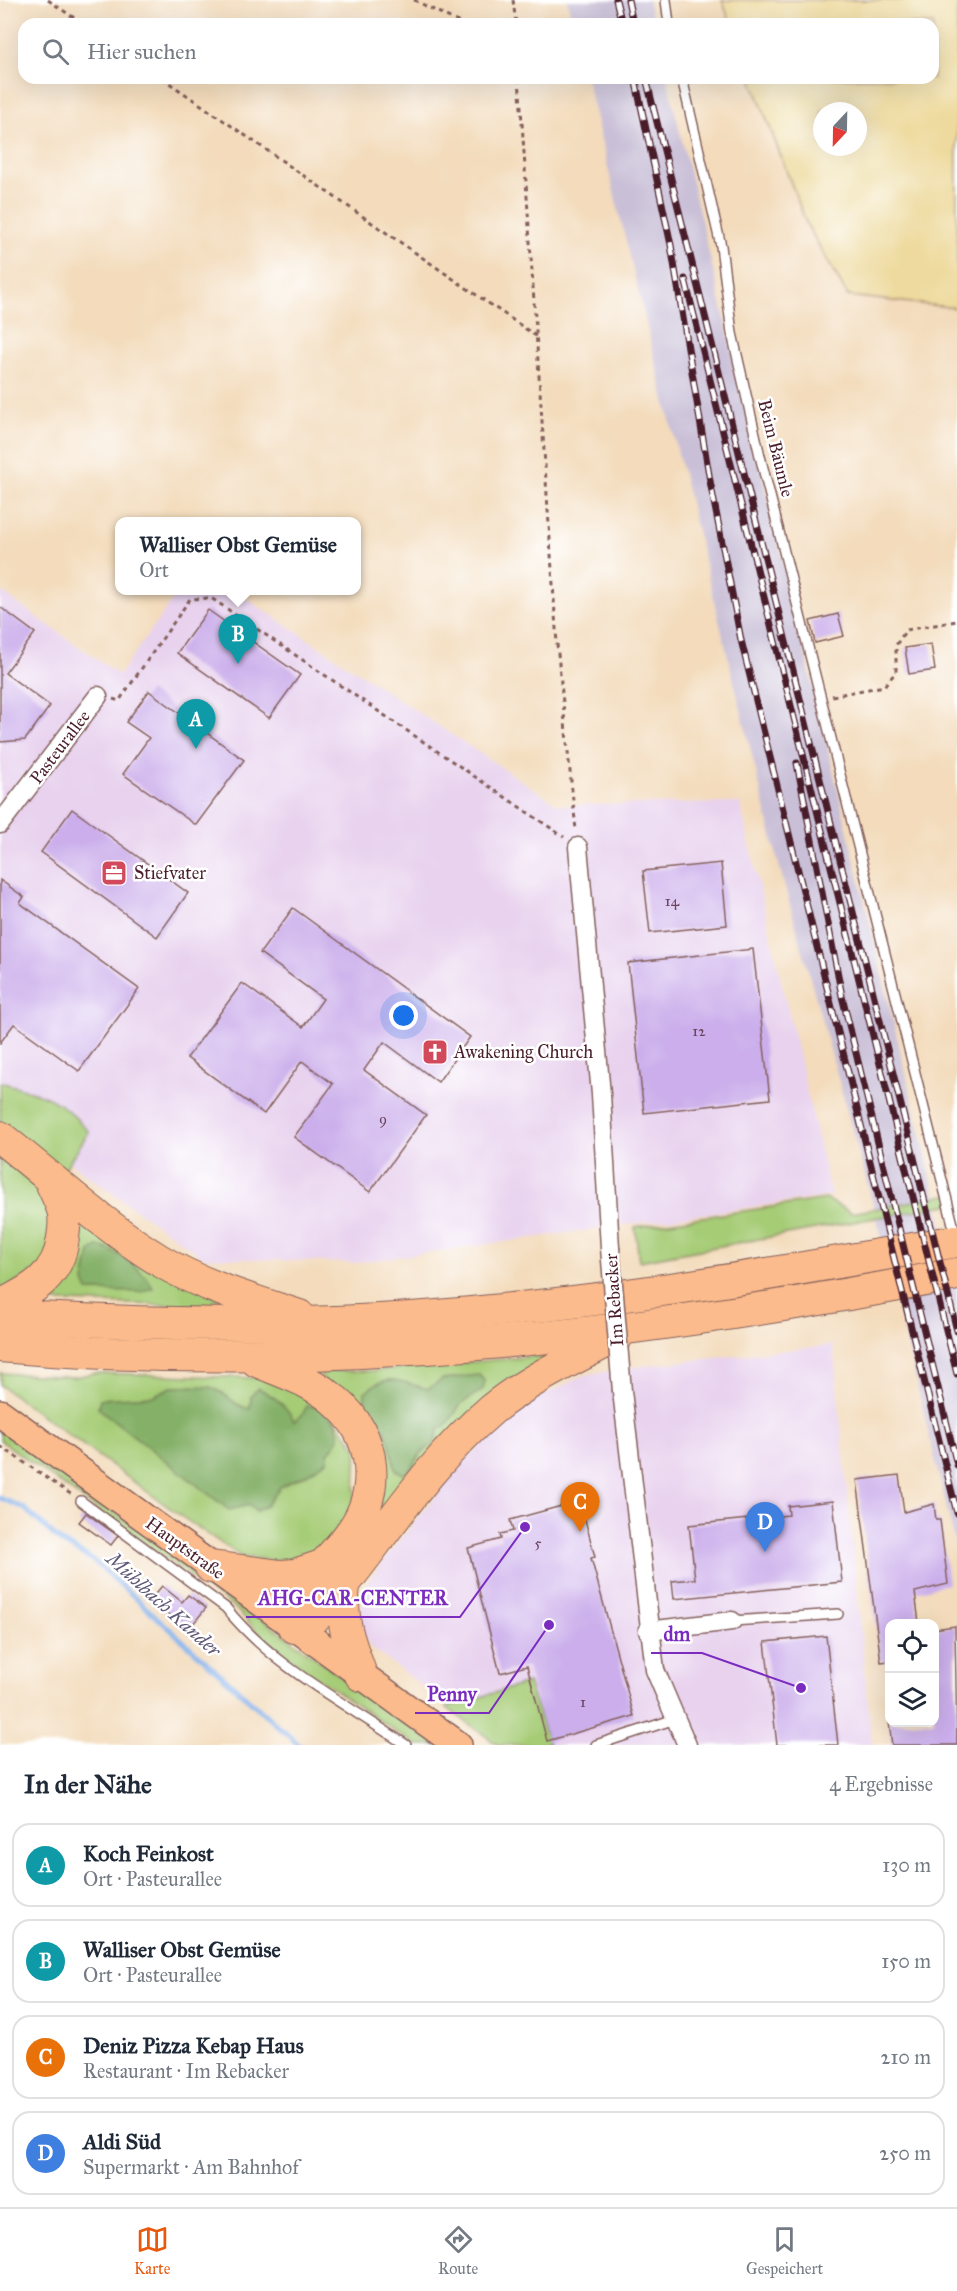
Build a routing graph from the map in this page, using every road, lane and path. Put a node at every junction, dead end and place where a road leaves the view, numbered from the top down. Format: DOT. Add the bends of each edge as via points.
graph roads {
  1 [pos="48,0"];
  2 [pos="414,0"];
  3 [pos="513,0"];
  4 [pos="666,0"];
  5 [pos="74,18"];
  6 [pos="450,18"];
  7 [pos="515,18"];
  8 [pos="668,18"];
  9 [pos="171,84"];
  10 [pos="519,84"];
  11 [pos="683,84"];
  12 [pos="536,336"];
  13 [pos="957,621"];
  14 [pos="98,696"];
  15 [pos="822,698"];
  16 [pos="0,824"];
  17 [pos="578,847"];
  18 [pos="0,1137"];
  19 [pos="50,1179"];
  20 [pos="957,1241"];
  21 [pos="957,1274"];
  22 [pos="0,1306"];
  23 [pos="0,1316"];
  24 [pos="316,1322"];
  25 [pos="633,1328"];
  26 [pos="0,1346"];
  27 [pos="248,1357"];
  28 [pos="0,1413"];
  29 [pos="0,1446"];
  30 [pos="81,1501"];
  31 [pos="211,1566"];
  32 [pos="333,1575"];
  33 [pos="838,1614"];
  34 [pos="732,1621"];
  35 [pos="294,1627"];
  36 [pos="648,1632"];
  37 [pos="361,1675"];
  38 [pos="675,1719"];
  39 [pos="406,1745"];
  40 [pos="458,1745"];
  41 [pos="596,1745"];
  42 [pos="687,1745"];
  1 -- 5 [label="path"];
  2 -- 6 [label="path"];
  3 -- 7 [label="path"];
  4 -- 8 [label="lane"];
  9 -- 12 [label="path"];
  10 -- 12 [label="path"];
  11 -- 15 [label="lane, Beim Bäumle" via="721,246 732,333"];
  12 -- 17 [label="path" via="557,644"];
  13 -- 15 [label="path" via="906,630 896,645 896,672 884,686"];
  14 -- 16 [label="street, Pasteurallee"];
  14 -- 17 [label="path" via="119,701 190,599 211,598"];
  15 -- 20 [label="lane, Beim Bäumle"];
  17 -- 36 [label="street, Im Rebacker, bridge" via="601,1094 621,1391"];
  18 -- 19 [label="highway"];
  19 -- 22 [label="highway" via="64,1214 59,1259 40,1284"];
  19 -- 24 [label="highway" via="159,1260 230,1293"];
  20 -- 24 [label="highway" via="635,1294 424,1317"];
  21 -- 25 [label="highway"];
  23 -- 24 [label="highway" via="144,1324"];
  25 -- 27 [label="highway" via="418,1349"];
  25 -- 32 [label="highway" via="526,1384 491,1410"];
  26 -- 27 [label="highway"];
  27 -- 32 [label="highway" via="304,1381 334,1400 361,1434 368,1452 367,1502"];
  28 -- 31 [label="main road, Hauptstraße"];
  29 -- 30 [label="path"];
  30 -- 39 [label="lane" via="226,1608 260,1643 301,1675"];
  31 -- 32 [label="highway" via="281,1576"];
  31 -- 35 [label="main road, Hauptstraße"];
  32 -- 35 [label="highway" via="323,1610"];
  32 -- 37 [label="highway"];
  33 -- 34 [label="lane"];
  34 -- 36 [label="street"];
  35 -- 37 [label="main road, Hauptstraße"];
  36 -- 38 [label="street, Im Rebacker" via="654,1670"];
  37 -- 40 [label="main road, Hauptstraße"];
  38 -- 41 [label="lane"];
  38 -- 42 [label="street, Im Rebacker"];
}
